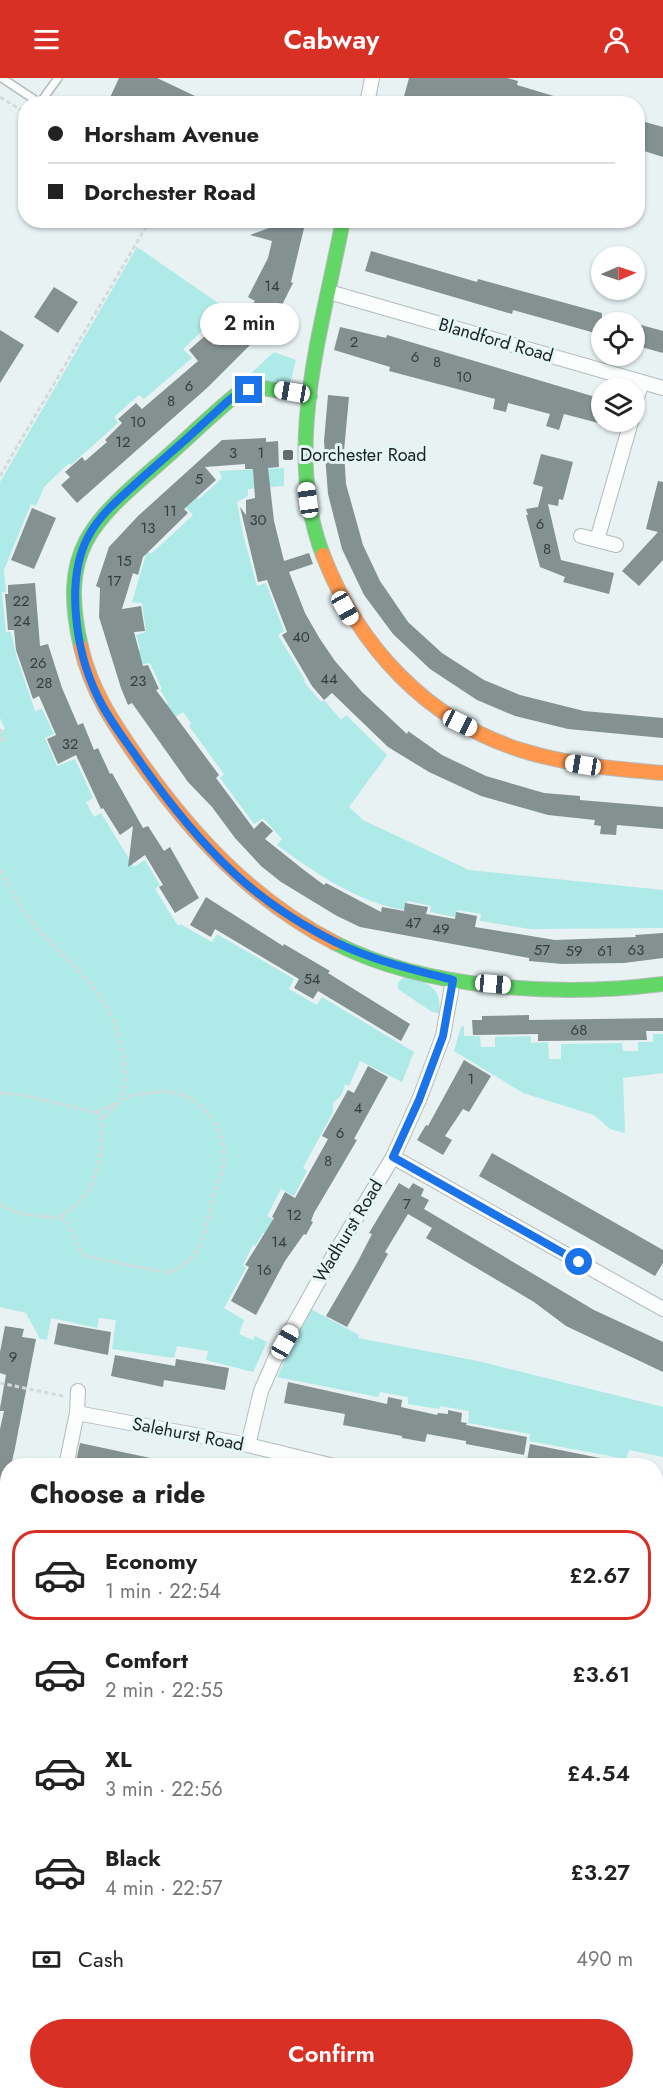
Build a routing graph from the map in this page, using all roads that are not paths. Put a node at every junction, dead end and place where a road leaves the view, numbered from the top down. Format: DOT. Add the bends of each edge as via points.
graph roads {
  1 [pos="2,78"];
  2 [pos="58,78"];
  3 [pos="372,78"];
  4 [pos="30,96"];
  5 [pos="46,96"];
  6 [pos="369,96"];
  7 [pos="341,228"];
  8 [pos="329,292"];
  9 [pos="628,378"];
  10 [pos="645,383"];
  11 [pos="663,388"];
  12 [pos="310,396"];
  13 [pos="628,432"];
  14 [pos="581,536"];
  15 [pos="597,540"];
  16 [pos="616,545"];
  17 [pos="663,773"];
  18 [pos="453,980"];
  19 [pos="663,984"];
  20 [pos="393,1157"];
  21 [pos="663,1309"];
  22 [pos="248,1445"];
  23 [pos="67,1458"];
  24 [pos="297,1458"];
  1 -- 4 [label="lane"];
  2 -- 5 [label="lane"];
  3 -- 6 [label="street"];
  7 -- 8 [label="street"];
  8 -- 9 [label="street, Blandford Road"];
  8 -- 12 [label="street"];
  10 -- 11 [label="street, Blandford Road"];
  12 -- 17 [label="street" via="304,445 311,519 336,591 373,649 410,688 460,723 505,745 551,759"];
  12 -- 18 [label="street" via="263,388 237,394 106,511 87,537 75,576 76,614 84,660 110,719 153,780 208,848 237,876 320,934 355,952"];
  13 -- 15 [label="street"];
  14 -- 15 [label="street"];
  15 -- 16 [label="street"];
  18 -- 19 [label="street" via="553,989"];
  18 -- 20 [label="street, Wadhurst Road" via="443,1036"];
  20 -- 21 [label="street"];
  20 -- 22 [label="street, Wadhurst Road" via="275,1359 261,1391"];
  22 -- 23 [label="street, Salehurst Road" via="77,1401"];
  22 -- 24 [label="street, Salehurst Road"];
}
